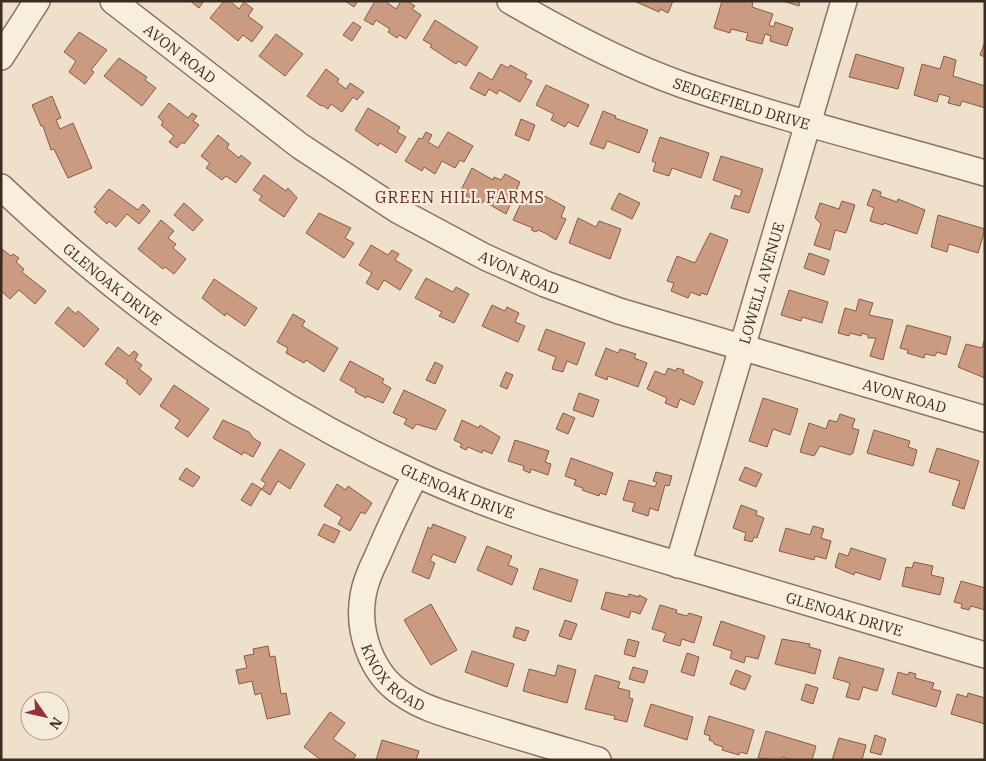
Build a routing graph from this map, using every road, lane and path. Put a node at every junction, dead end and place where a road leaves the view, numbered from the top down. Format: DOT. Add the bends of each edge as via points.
graph roads {
  1 [pos="37,1"];
  2 [pos="114,1"];
  3 [pos="510,1"];
  4 [pos="844,1"];
  5 [pos="1,57"];
  6 [pos="809,123"];
  7 [pos="985,173"];
  8 [pos="1,187"];
  9 [pos="742,348"];
  10 [pos="985,419"];
  11 [pos="416,474"];
  12 [pos="678,565"];
  13 [pos="985,655"];
  14 [pos="598,760"];
  1 -- 5 [label="street"];
  2 -- 9 [label="street, AVON ROAD" via="300,146 399,210 485,257 545,284 619,311"];
  3 -- 6 [label="street, SEDGEFIELD DRIVE" via="555,28 683,85"];
  4 -- 6 [label="street, LOWELL AVENUE"];
  6 -- 7 [label="street, SEDGEFIELD DRIVE"];
  6 -- 9 [label="street, LOWELL AVENUE"];
  8 -- 11 [label="street, GLENOAK DRIVE" via="83,263 215,361 346,440"];
  9 -- 10 [label="street, AVON ROAD"];
  9 -- 12 [label="street, LOWELL AVENUE"];
  11 -- 12 [label="street, GLENOAK DRIVE" via="559,530"];
  11 -- 14 [label="street, KNOX ROAD" via="391,524 363,596 364,636 384,676 399,692 429,708"];
  12 -- 13 [label="street, GLENOAK DRIVE"];
}
